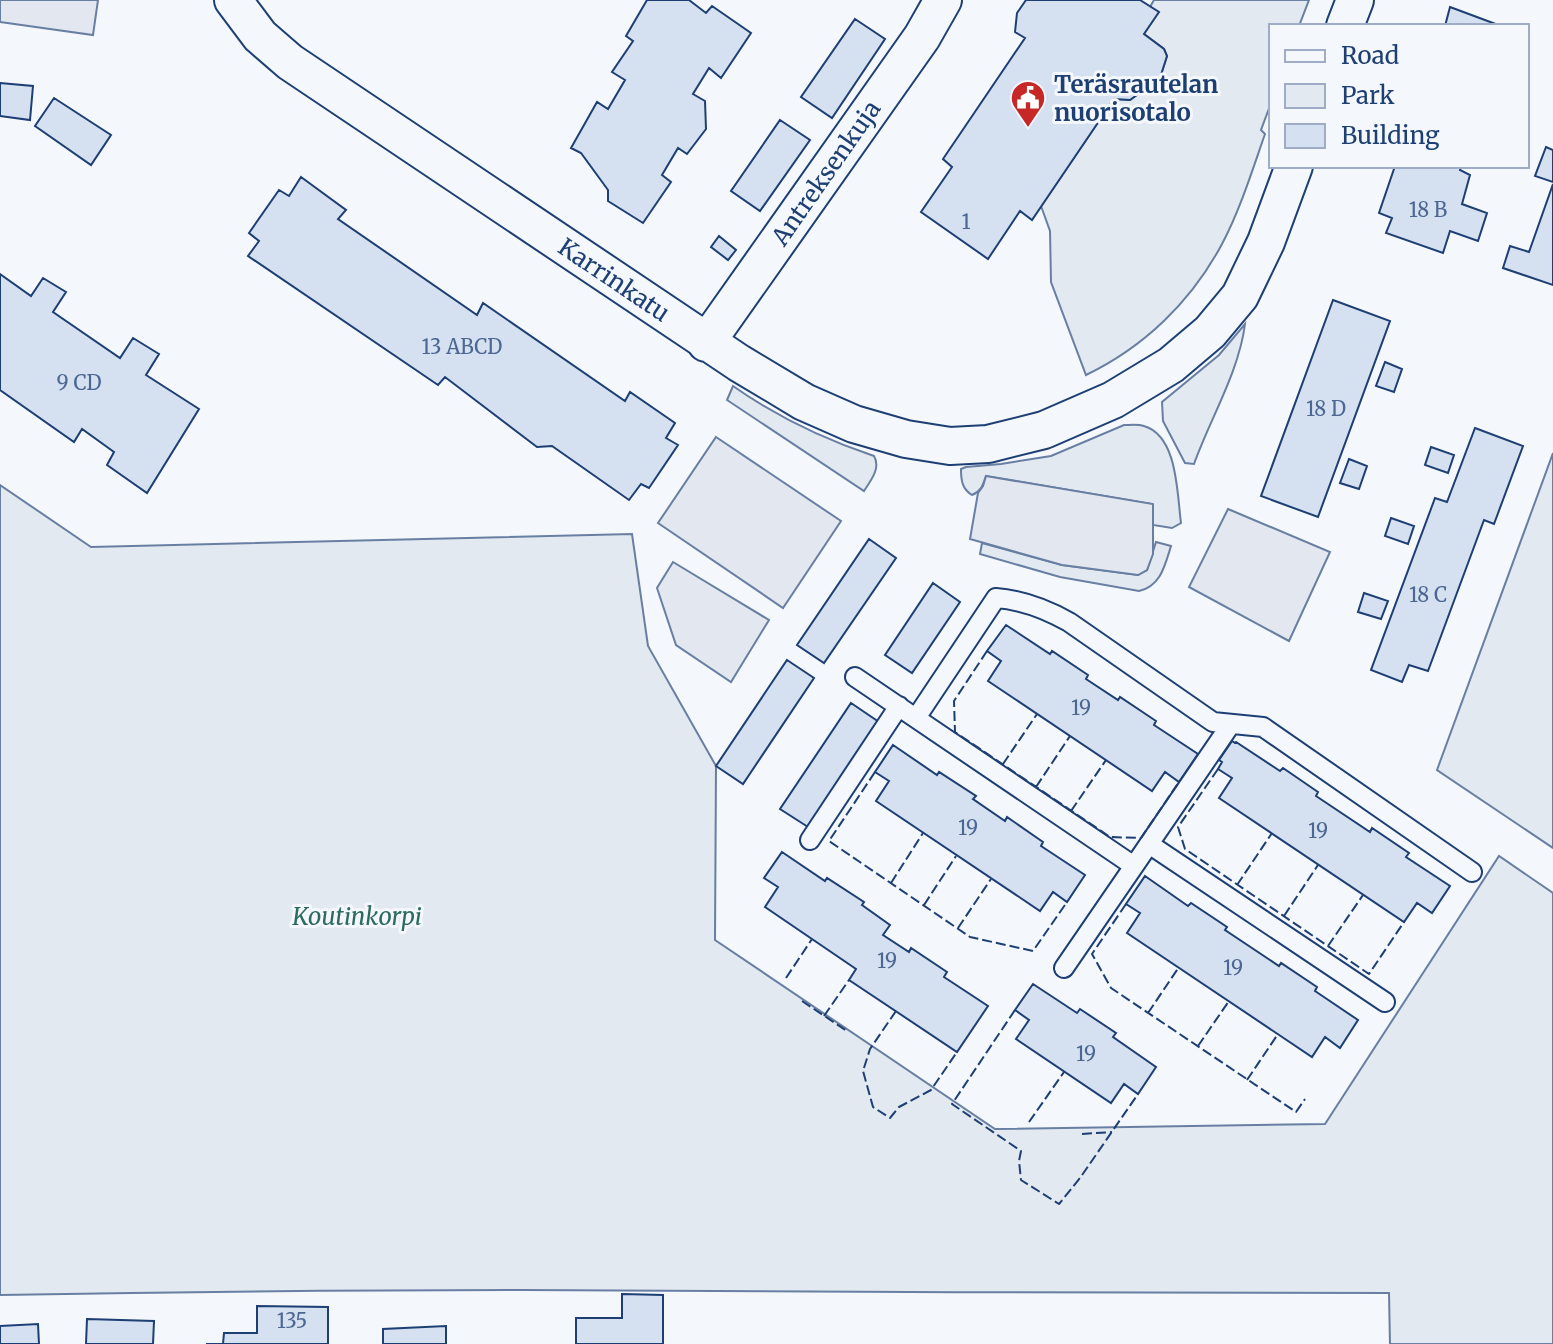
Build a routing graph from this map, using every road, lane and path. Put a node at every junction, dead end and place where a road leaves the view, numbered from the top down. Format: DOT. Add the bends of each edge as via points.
graph roads {
  1 [pos="233,0"];
  2 [pos="943,0"];
  3 [pos="1355,0"];
  4 [pos="1346,24"];
  5 [pos="1293,168"];
  6 [pos="706,343"];
  7 [pos="855,677"];
  8 [pos="899,706"];
  9 [pos="916,718"];
  10 [pos="1231,724"];
  11 [pos="810,840"];
  12 [pos="1149,844"];
  13 [pos="1134,866"];
  14 [pos="1472,872"];
  15 [pos="1064,968"];
  16 [pos="1385,1002"];
  1 -- 6 [label="street, Karrinkatu" via="260,36 290,62"];
  2 -- 6 [label="street, Antreksenkuja"];
  3 -- 4 [label="street"];
  5 -- 6 [label="street, Karrinkatu" via="1240,296 1210,332 1171,365 1125,393 1044,430 988,444 950,446 906,439 804,402"];
  7 -- 8 [label="lane"];
  8 -- 9 [label="lane"];
  8 -- 11 [label="lane"];
  9 -- 10 [label="lane" via="996,598 1052,612 1213,722"];
  9 -- 13 [label="lane"];
  10 -- 12 [label="lane"];
  10 -- 14 [label="lane" via="1263,727"];
  12 -- 13 [label="lane"];
  12 -- 16 [label="lane"];
  13 -- 15 [label="lane"];
}
